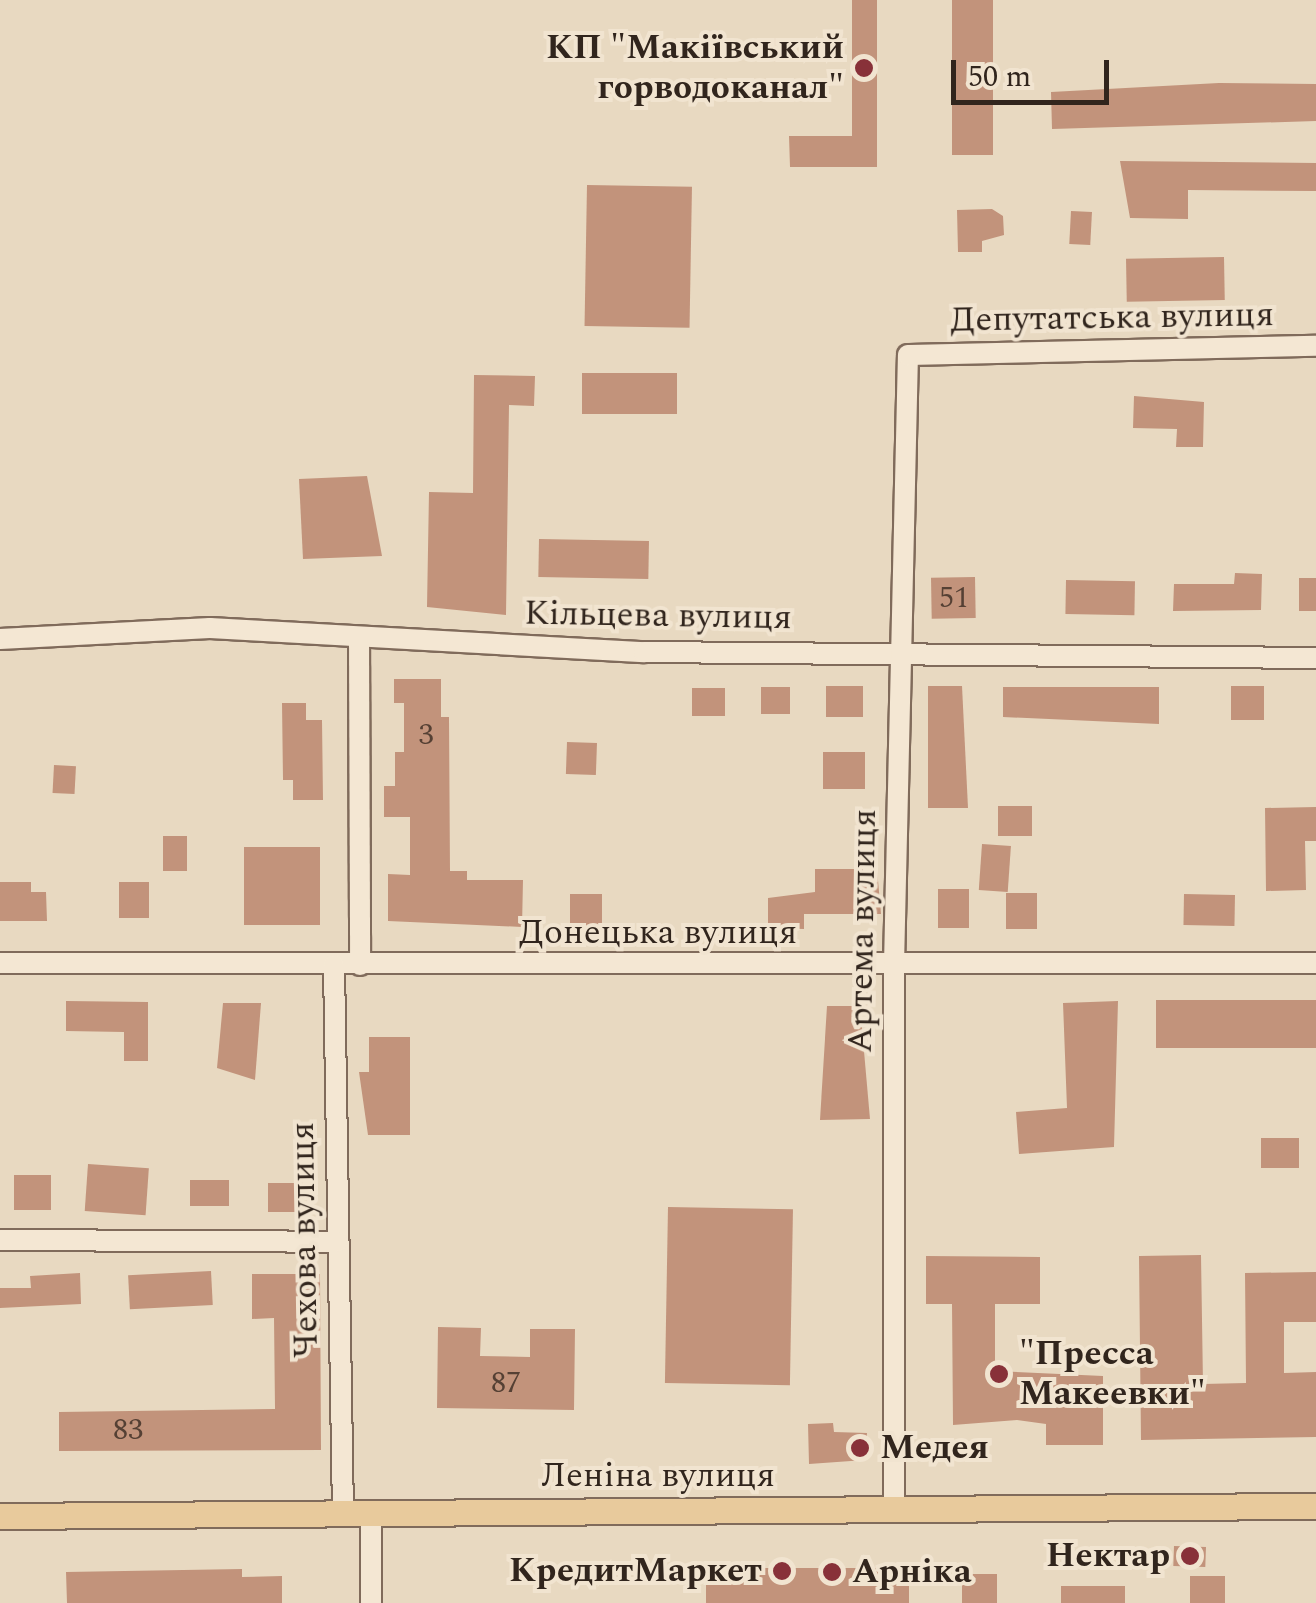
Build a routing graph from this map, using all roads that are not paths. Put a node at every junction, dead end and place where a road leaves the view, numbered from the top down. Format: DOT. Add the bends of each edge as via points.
graph roads {
  1 [pos="1316,346"];
  2 [pos="908,354"];
  3 [pos="358,638"];
  4 [pos="0,639"];
  5 [pos="900,651"];
  6 [pos="1316,658"];
  7 [pos="1316,962"];
  8 [pos="0,963"];
  9 [pos="334,965"];
  10 [pos="360,965"];
  11 [pos="894,965"];
  12 [pos="0,1240"];
  13 [pos="337,1242"];
  14 [pos="1316,1506"];
  15 [pos="894,1509"];
  16 [pos="343,1513"];
  17 [pos="371,1514"];
  18 [pos="0,1516"];
  19 [pos="371,1603"];
  1 -- 2 [label="street, Депутатська вулиця"];
  2 -- 5 [label="street, Артема вулиця"];
  3 -- 4 [label="street, Кільцева вулиця" via="210,628"];
  3 -- 5 [label="street, Кільцева вулиця" via="644,652"];
  3 -- 10 [label="street"];
  5 -- 6 [label="street, Кільцева вулиця"];
  5 -- 11 [label="street, Артема вулиця"];
  7 -- 11 [label="street, Донецька вулиця"];
  8 -- 9 [label="street, Донецька вулиця"];
  9 -- 10 [label="street, Донецька вулиця"];
  9 -- 13 [label="street, Чехова вулиця"];
  10 -- 11 [label="street, Донецька вулиця"];
  11 -- 15 [label="street, Артема вулиця"];
  12 -- 13 [label="street"];
  13 -- 16 [label="street, Чехова вулиця"];
  14 -- 15 [label="main road, Леніна вулиця"];
  15 -- 17 [label="main road, Леніна вулиця"];
  16 -- 17 [label="main road, Леніна вулиця"];
  16 -- 18 [label="main road, Леніна вулиця"];
  17 -- 19 [label="street"];
}
